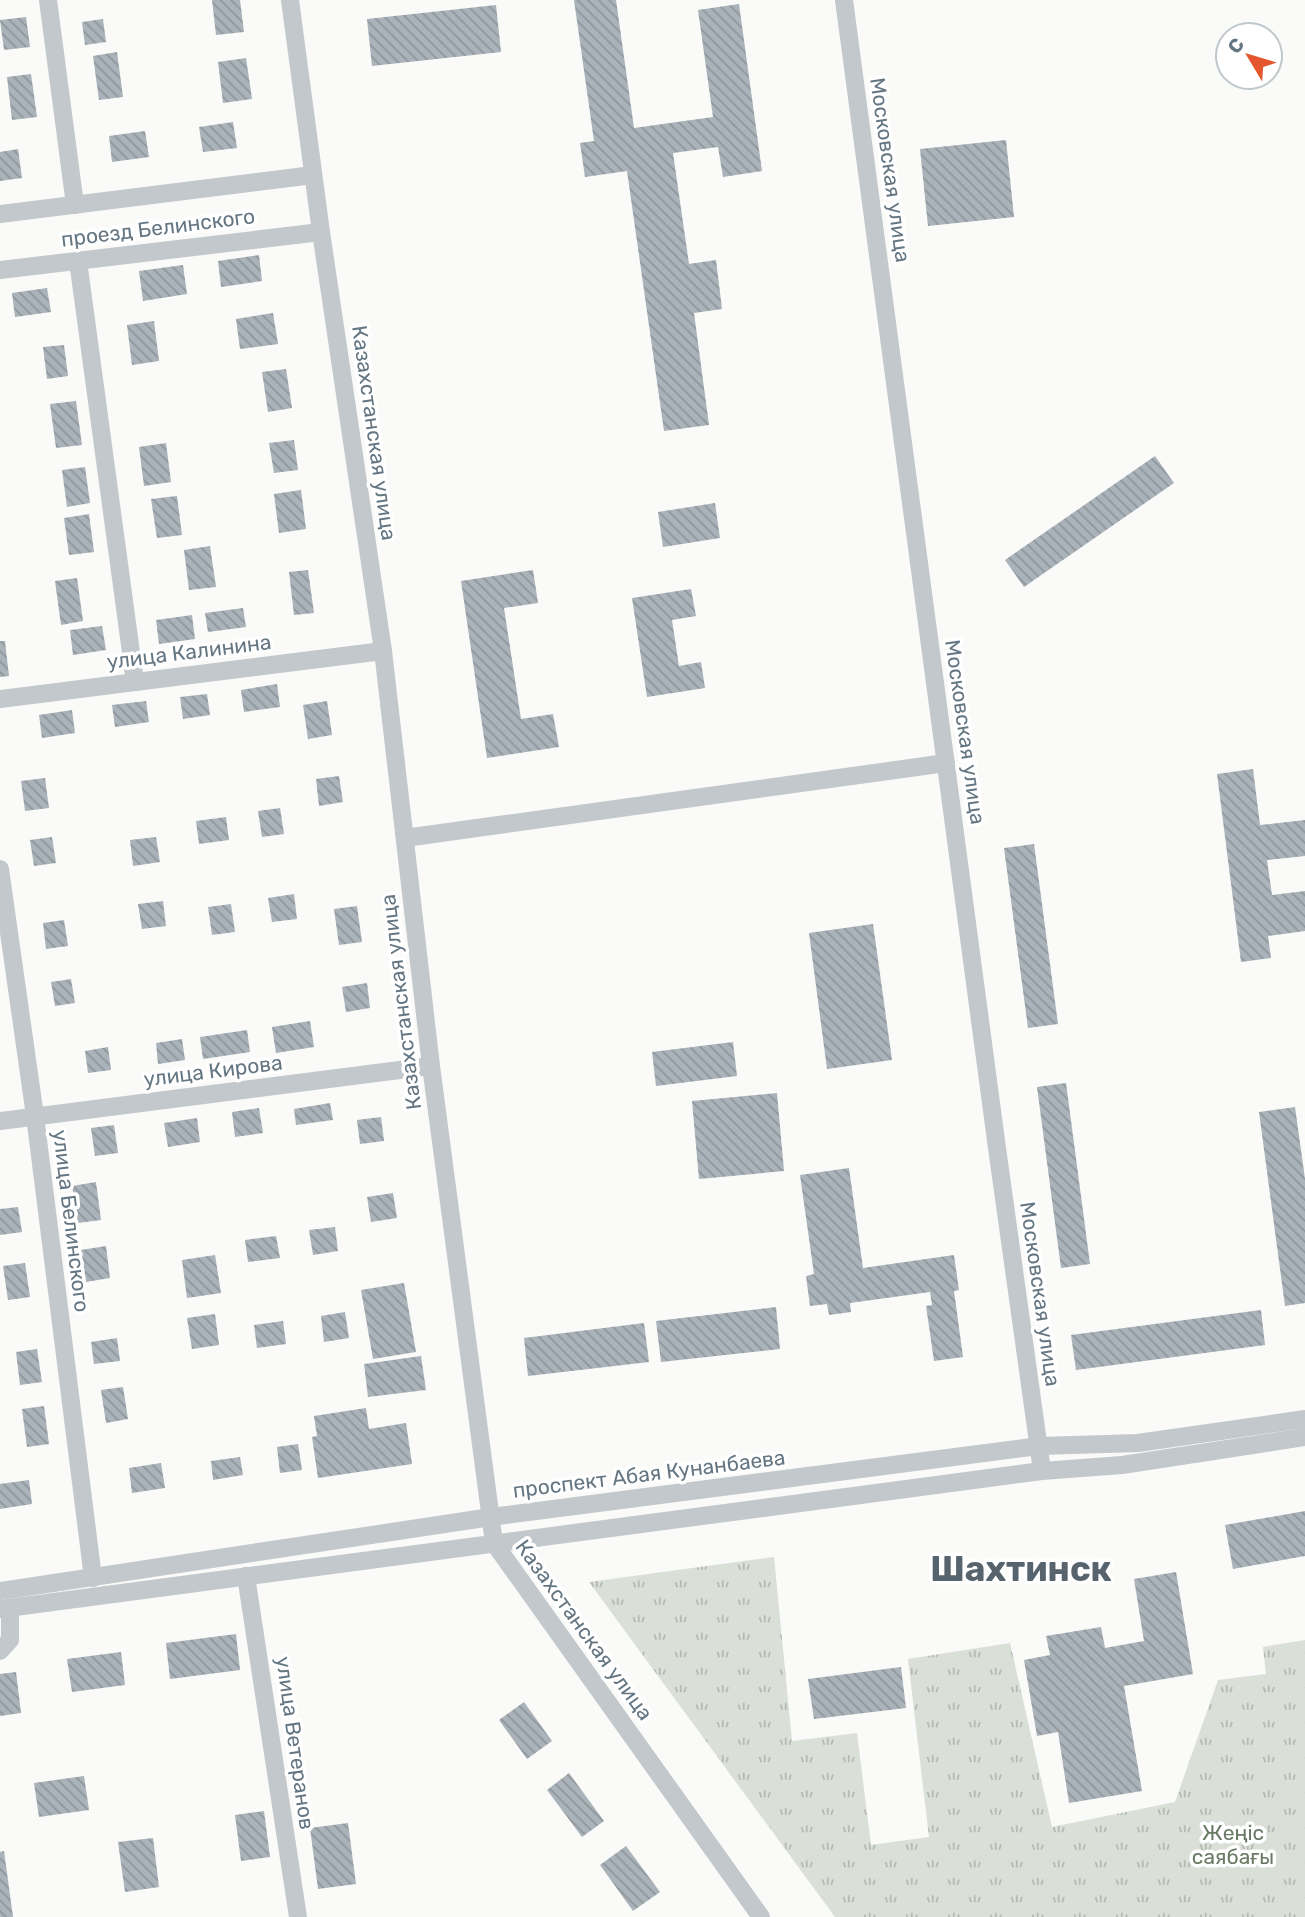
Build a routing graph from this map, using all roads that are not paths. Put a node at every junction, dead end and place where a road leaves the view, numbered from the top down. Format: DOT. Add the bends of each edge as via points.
graph roads {
  1 [pos="48,0"];
  2 [pos="290,0"];
  3 [pos="844,0"];
  4 [pos="313,175"];
  5 [pos="75,205"];
  6 [pos="0,214"];
  7 [pos="321,232"];
  8 [pos="78,261"];
  9 [pos="0,270"];
  10 [pos="383,651"];
  11 [pos="135,682"];
  12 [pos="0,699"];
  13 [pos="946,764"];
  14 [pos="405,838"];
  15 [pos="0,869"];
  16 [pos="431,1066"];
  17 [pos="35,1116"];
  18 [pos="0,1121"];
  19 [pos="1305,1419"];
  20 [pos="1305,1437"];
  21 [pos="1039,1446"];
  22 [pos="1042,1471"];
  23 [pos="491,1517"];
  24 [pos="494,1543"];
  25 [pos="246,1576"];
  26 [pos="93,1578"];
  27 [pos="0,1591"];
  28 [pos="5,1608"];
  29 [pos="0,1651"];
  30 [pos="298,1917"];
  31 [pos="761,1917"];
  1 -- 5 [label="street"];
  2 -- 4 [label="street, Казахстанская улица"];
  3 -- 13 [label="street, Московская улица"];
  4 -- 5 [label="street, проезд Белинского"];
  4 -- 7 [label="street, Казахстанская улица"];
  5 -- 6 [label="street, проезд Белинского"];
  7 -- 8 [label="street, проезд Белинского"];
  7 -- 10 [label="street, Казахстанская улица"];
  8 -- 9 [label="street, проезд Белинского"];
  8 -- 11 [label="street"];
  10 -- 11 [label="street, улица Калинина"];
  10 -- 14 [label="street, Казахстанская улица"];
  11 -- 12 [label="street, улица Калинина"];
  13 -- 14 [label="street"];
  13 -- 21 [label="street, Московская улица"];
  14 -- 16 [label="street, Казахстанская улица"];
  15 -- 17 [label="street, улица Белинского"];
  16 -- 17 [label="street, улица Кирова"];
  16 -- 23 [label="street, Казахстанская улица"];
  17 -- 18 [label="street, улица Кирова"];
  17 -- 26 [label="street, улица Белинского"];
  19 -- 21 [label="street, проспект Абая Кунанбаева" via="1138,1443"];
  20 -- 22 [label="street" via="1122,1465"];
  21 -- 22 [label="street, Московская улица"];
  21 -- 23 [label="street, проспект Абая Кунанбаева"];
  22 -- 24 [label="street"];
  23 -- 24 [label="street, Казахстанская улица"];
  23 -- 26 [label="street, проспект Абая Кунанбаева"];
  24 -- 25 [label="street"];
  24 -- 31 [label="street, Казахстанская улица"];
  25 -- 28 [label="street"];
  25 -- 30 [label="street, улица Ветеранов"];
  26 -- 27 [label="street, проспект Абая Кунанбаева"];
  28 -- 29 [label="street" via="10,1640"];
}
